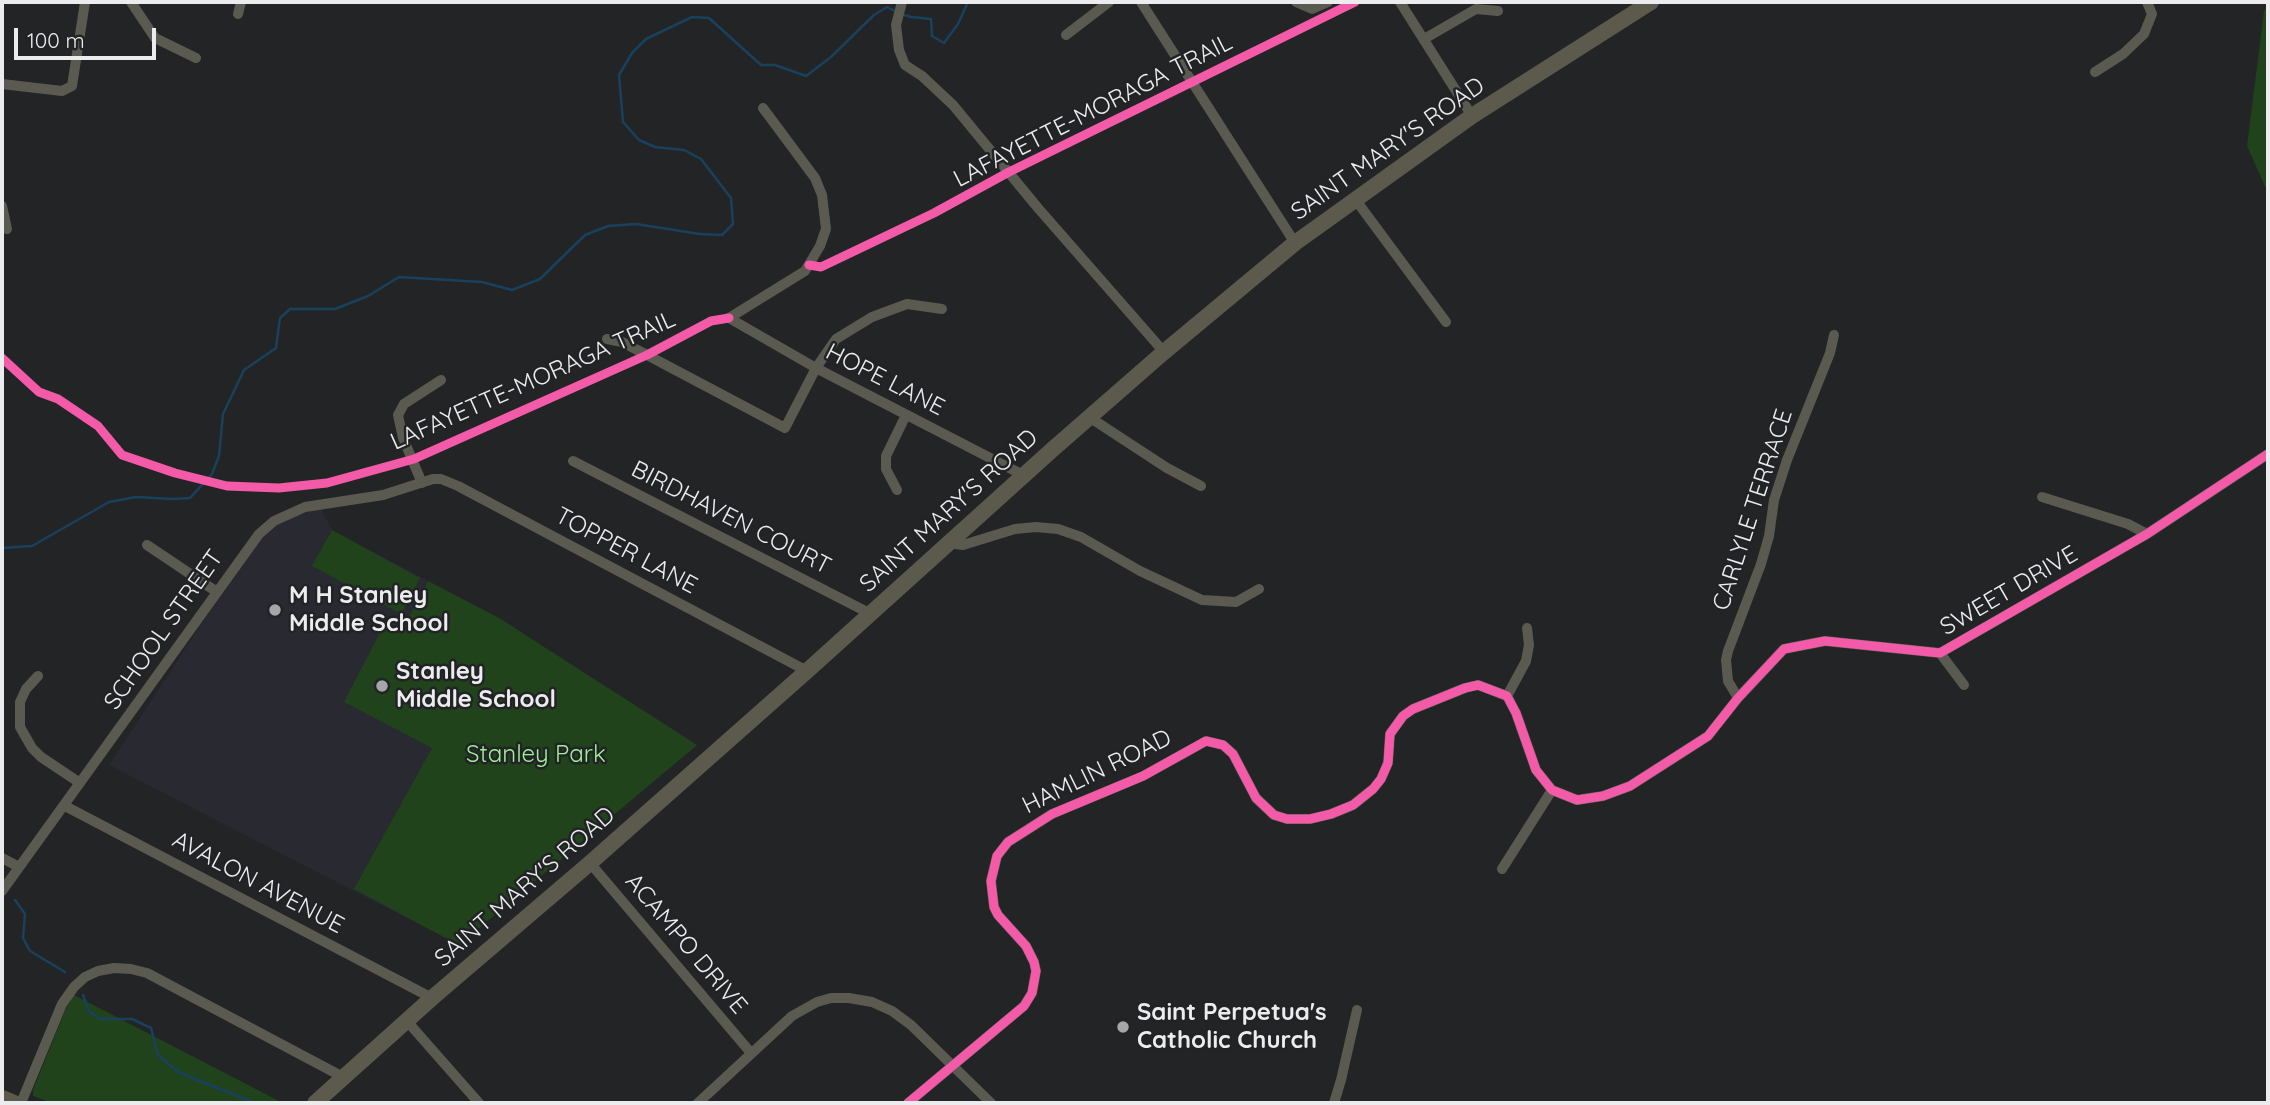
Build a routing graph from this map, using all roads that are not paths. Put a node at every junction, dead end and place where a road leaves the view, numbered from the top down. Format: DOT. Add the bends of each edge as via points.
graph roads {
  1 [pos="85,2"];
  2 [pos="131,2"];
  3 [pos="241,2"];
  4 [pos="902,2"];
  5 [pos="1109,2"];
  6 [pos="1141,2"];
  7 [pos="1296,2"];
  8 [pos="1328,2"];
  9 [pos="1400,2"];
  10 [pos="1651,2"];
  11 [pos="2147,2"];
  12 [pos="1497,11"];
  13 [pos="238,14"];
  14 [pos="1066,35"];
  15 [pos="1424,39"];
  16 [pos="196,58"];
  17 [pos="2095,72"];
  18 [pos="2,84"];
  19 [pos="763,108"];
  20 [pos="1472,116"];
  21 [pos="1355,199"];
  22 [pos="2,206"];
  23 [pos="7,229"];
  24 [pos="1295,243"];
  25 [pos="942,309"];
  26 [pos="1446,322"];
  27 [pos="1834,335"];
  28 [pos="607,339"];
  29 [pos="1164,352"];
  30 [pos="816,368"];
  31 [pos="442,380"];
  32 [pos="906,415"];
  33 [pos="1089,418"];
  34 [pos="2268,454"];
  35 [pos="573,461"];
  36 [pos="1023,475"];
  37 [pos="422,483"];
  38 [pos="1201,486"];
  39 [pos="897,490"];
  40 [pos="2042,497"];
  41 [pos="2147,534"];
  42 [pos="948,543"];
  43 [pos="147,545"];
  44 [pos="1259,589"];
  45 [pos="217,592"];
  46 [pos="869,613"];
  47 [pos="1527,628"];
  48 [pos="1940,653"];
  49 [pos="807,671"];
  50 [pos="38,676"];
  51 [pos="1964,685"];
  52 [pos="1507,696"];
  53 [pos="1738,698"];
  54 [pos="80,783"];
  55 [pos="1552,790"];
  56 [pos="65,806"];
  57 [pos="2,858"];
  58 [pos="590,863"];
  59 [pos="19,867"];
  60 [pos="1502,869"];
  61 [pos="2,891"];
  62 [pos="432,998"];
  63 [pos="1357,1010"];
  64 [pos="406,1020"];
  65 [pos="751,1052"];
  66 [pos="952,1065"];
  67 [pos="343,1077"];
  68 [pos="2,1098"];
  69 [pos="14,1103"];
  70 [pos="21,1103"];
  71 [pos="315,1103"];
  72 [pos="479,1103"];
  73 [pos="698,1103"];
  74 [pos="908,1103"];
  75 [pos="991,1103"];
  76 [pos="1334,1103"];
  1 -- 18 [label="street" via="72,86 62,91"];
  2 -- 16 [label="street" via="155,38"];
  3 -- 13 [label="street"];
  4 -- 29 [label="street" via="896,25 905,65 953,105"];
  5 -- 14 [label="street"];
  6 -- 24 [label="street"];
  7 -- 8 [label="street" via="1312,9"];
  9 -- 15 [label="street"];
  10 -- 20 [label="street, SAINT MARY'S ROAD"];
  11 -- 17 [label="street" via="2152,14 2144,34"];
  12 -- 15 [label="street" via="1476,9"];
  15 -- 20 [label="street"];
  19 -- 30 [label="street, HOPE LANE" via="815,177 826,229 805,271 729,318"];
  20 -- 21 [label="street, SAINT MARY'S ROAD"];
  21 -- 24 [label="street, SAINT MARY'S ROAD"];
  21 -- 26 [label="street"];
  22 -- 23 [label="street"];
  24 -- 29 [label="street, SAINT MARY'S ROAD"];
  25 -- 30 [label="street" via="907,304 872,317 836,339"];
  27 -- 53 [label="street, CARLYLE TERRACE" via="1787,460 1764,555 1728,651 1728,681"];
  28 -- 30 [label="street" via="622,342 785,428"];
  29 -- 33 [label="street, SAINT MARY'S ROAD"];
  30 -- 32 [label="street, HOPE LANE"];
  31 -- 37 [label="street" via="404,404 398,415"];
  32 -- 36 [label="street, HOPE LANE"];
  32 -- 39 [label="street" via="886,456 886,469"];
  33 -- 36 [label="street, SAINT MARY'S ROAD"];
  33 -- 38 [label="street"];
  34 -- 41 [label="street, SWEET DRIVE"];
  35 -- 46 [label="street, BIRDHAVEN COURT"];
  36 -- 42 [label="street, SAINT MARY'S ROAD"];
  37 -- 45 [label="street, SCHOOL STREET" via="383,495 305,507 283,516 259,534"];
  37 -- 49 [label="street, TOPPER LANE" via="441,479 458,486"];
  40 -- 41 [label="street"];
  41 -- 48 [label="street, SWEET DRIVE"];
  42 -- 44 [label="street" via="964,545 1015,529 1058,529 1202,600 1236,603"];
  42 -- 46 [label="street, SAINT MARY'S ROAD"];
  43 -- 45 [label="street"];
  45 -- 54 [label="street, SCHOOL STREET"];
  46 -- 49 [label="street, SAINT MARY'S ROAD"];
  47 -- 52 [label="street" via="1526,661"];
  48 -- 51 [label="street"];
  48 -- 53 [label="street, SWEET DRIVE" via="1825,641 1784,649"];
  49 -- 58 [label="street, SAINT MARY'S ROAD"];
  50 -- 54 [label="street" via="20,702 20,727 41,757"];
  52 -- 55 [label="street" via="1536,771"];
  52 -- 66 [label="street, HAMLIN ROAD" via="1478,685 1413,709 1390,734 1388,763 1381,779 1353,805 1331,814 1310,819 1273,815 1256,798 1233,754 1223,745 1206,741 1143,776 1052,814 1008,842 997,856 991,895 998,915 1026,946 1037,971 1034,985 1024,1006"];
  53 -- 55 [label="street, SWEET DRIVE" via="1708,736 1630,786 1577,800"];
  54 -- 56 [label="street, SCHOOL STREET"];
  55 -- 60 [label="street"];
  56 -- 59 [label="street, SCHOOL STREET"];
  56 -- 62 [label="street, AVALON AVENUE"];
  57 -- 59 [label="street"];
  58 -- 62 [label="street, SAINT MARY'S ROAD"];
  58 -- 65 [label="street, ACAMPO DRIVE"];
  59 -- 61 [label="street, SCHOOL STREET"];
  62 -- 64 [label="street, SAINT MARY'S ROAD"];
  63 -- 76 [label="street"];
  64 -- 67 [label="street, SAINT MARY'S ROAD"];
  64 -- 72 [label="street"];
  65 -- 66 [label="street" via="803,1007 849,998 892,1010"];
  65 -- 73 [label="street"];
  66 -- 74 [label="street, HAMLIN ROAD"];
  66 -- 75 [label="street"];
  67 -- 70 [label="street" via="147,973 114,968 98,971 74,986 62,1004"];
  67 -- 71 [label="street, SAINT MARY'S ROAD"];
  68 -- 69 [label="street"];
}
